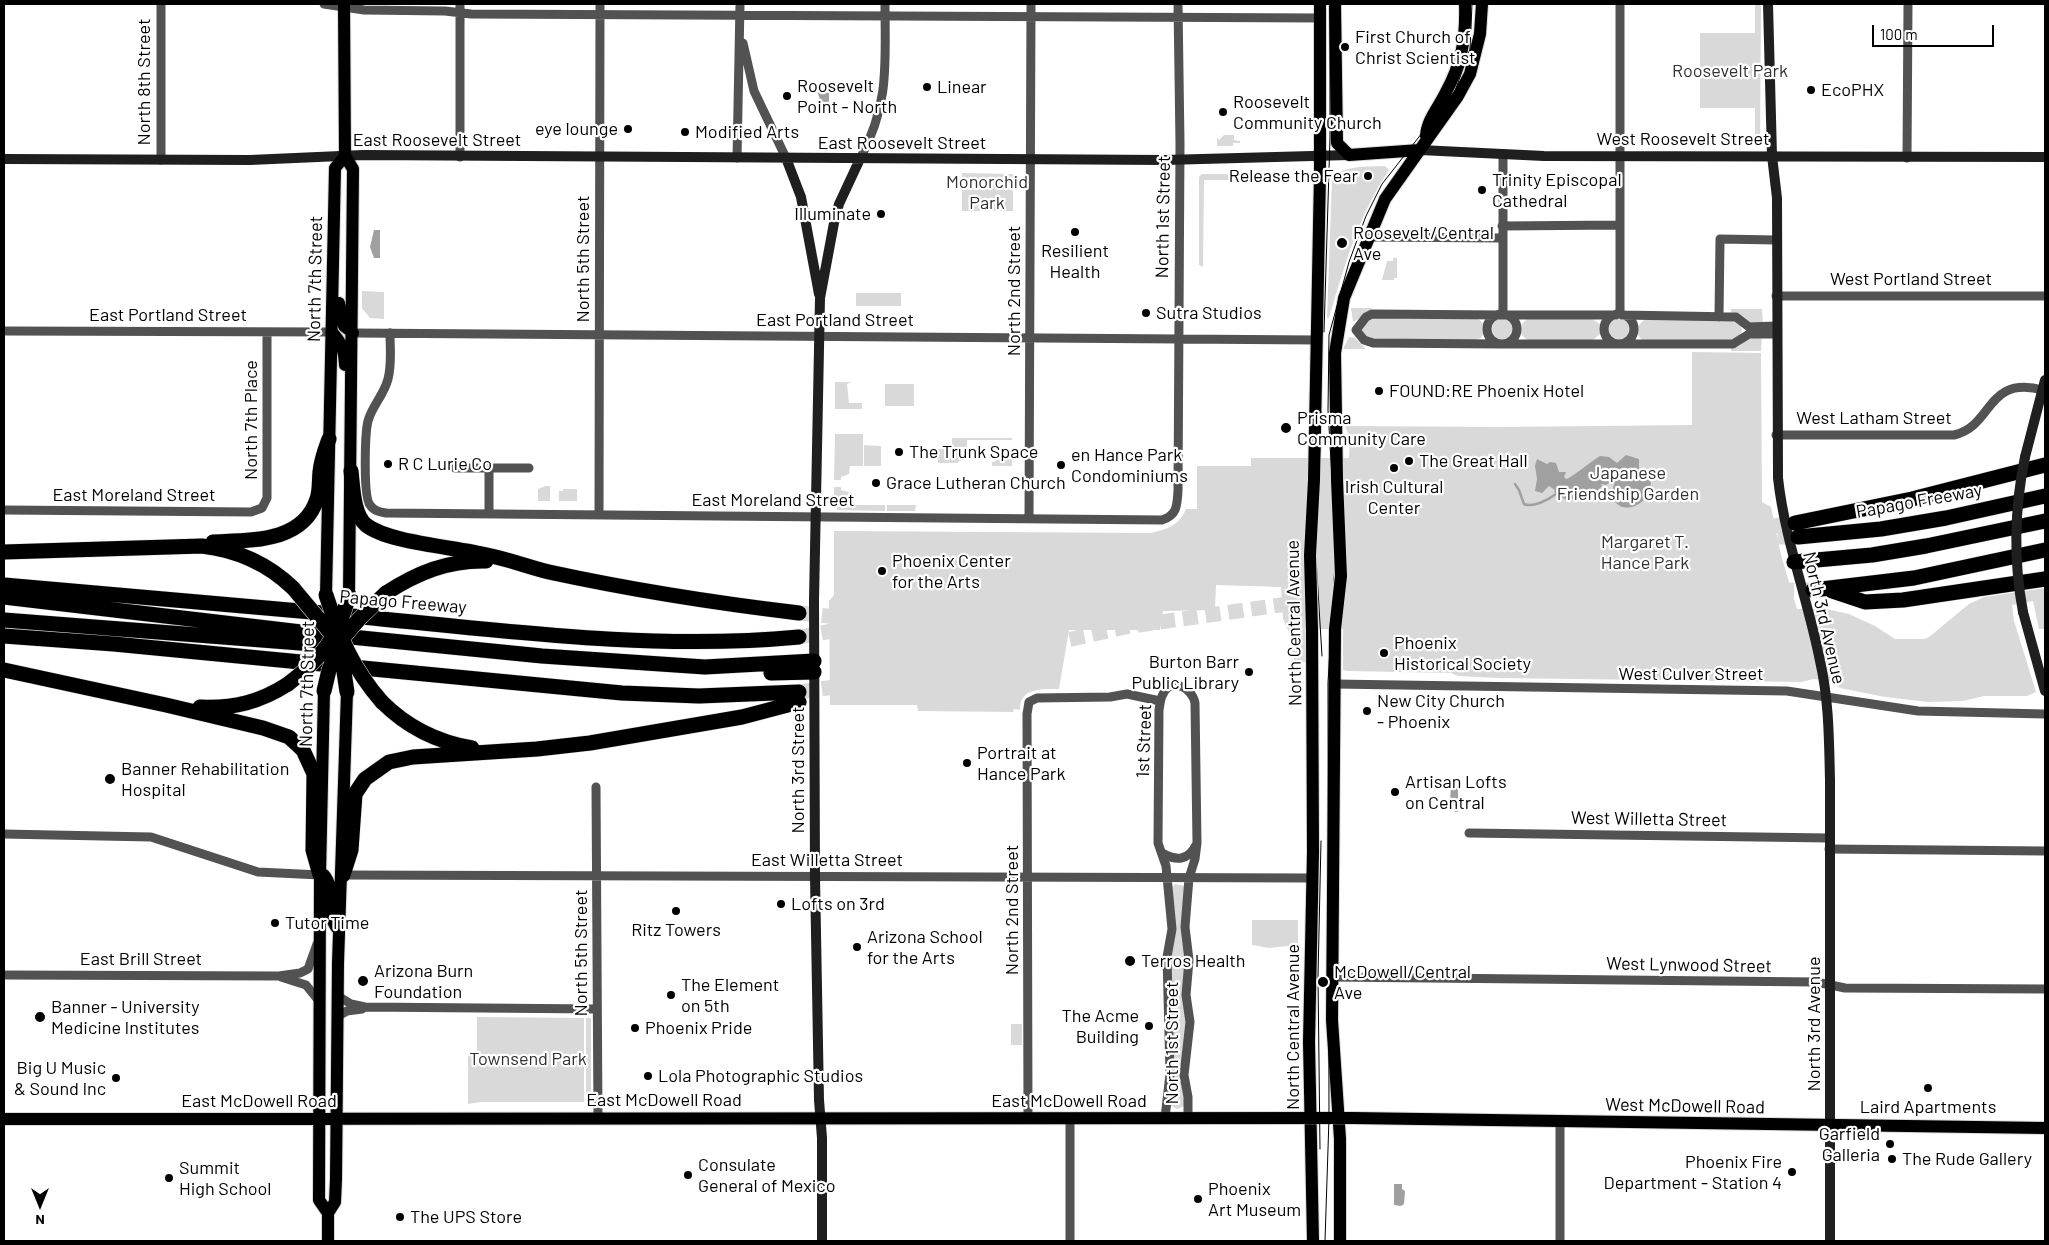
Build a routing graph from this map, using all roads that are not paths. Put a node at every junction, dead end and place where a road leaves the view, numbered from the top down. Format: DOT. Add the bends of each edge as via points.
graph roads {
  1 [pos="161,4"];
  2 [pos="324,4"];
  3 [pos="600,4"];
  4 [pos="740,4"];
  5 [pos="885,4"];
  6 [pos="1031,4"];
  7 [pos="1178,4"];
  8 [pos="1320,4"];
  9 [pos="1327,4"];
  10 [pos="1335,4"];
  11 [pos="1465,4"];
  12 [pos="1482,4"];
  13 [pos="1620,4"];
  14 [pos="1768,4"];
  15 [pos="1908,4"];
  16 [pos="344,6"];
  17 [pos="460,8"];
  18 [pos="600,15"];
  19 [pos="740,15"];
  20 [pos="1031,15"];
  21 [pos="885,16"];
  22 [pos="1178,17"];
  23 [pos="1320,18"];
  24 [pos="740,28"];
  25 [pos="1320,46"];
  26 [pos="1423,146"];
  27 [pos="1502,154"];
  28 [pos="345,156"];
  29 [pos="600,156"];
  30 [pos="1320,156"];
  31 [pos="1349,156"];
  32 [pos="1620,156"];
  33 [pos="1772,156"];
  34 [pos="460,157"];
  35 [pos="2045,157"];
  36 [pos="736,158"];
  37 [pos="786,158"];
  38 [pos="1907,158"];
  39 [pos="860,159"];
  40 [pos="4,160"];
  41 [pos="161,160"];
  42 [pos="1031,160"];
  43 [pos="1180,160"];
  44 [pos="1619,225"];
  45 [pos="1502,226"];
  46 [pos="1368,237"];
  47 [pos="1502,238"];
  48 [pos="1776,240"];
  49 [pos="333,280"];
  50 [pos="1776,296"];
  51 [pos="2045,296"];
  52 [pos="820,298"];
  53 [pos="1619,314"];
  54 [pos="1502,315"];
  55 [pos="1719,317"];
  56 [pos="1338,329"];
  57 [pos="1356,330"];
  58 [pos="1749,330"];
  59 [pos="1776,330"];
  60 [pos="4,331"];
  61 [pos="267,332"];
  62 [pos="332,332"];
  63 [pos="353,333"];
  64 [pos="390,333"];
  65 [pos="600,335"];
  66 [pos="819,336"];
  67 [pos="1029,338"];
  68 [pos="1178,339"];
  69 [pos="1317,340"];
  70 [pos="1502,344"];
  71 [pos="1619,344"];
  72 [pos="2044,385"];
  73 [pos="352,389"];
  74 [pos="1776,435"];
  75 [pos="329,439"];
  76 [pos="2045,465"];
  77 [pos="455,468"];
  78 [pos="489,468"];
  79 [pos="530,468"];
  80 [pos="351,471"];
  81 [pos="2045,496"];
  82 [pos="262,508"];
  83 [pos="4,510"];
  84 [pos="489,514"];
  85 [pos="599,515"];
  86 [pos="816,516"];
  87 [pos="1170,517"];
  88 [pos="1029,519"];
  89 [pos="2045,521"];
  90 [pos="2016,527"];
  91 [pos="187,546"];
  92 [pos="2045,550"];
  93 [pos="4,552"];
  94 [pos="510,562"];
  95 [pos="1800,562"];
  96 [pos="2045,579"];
  97 [pos="4,585"];
  98 [pos="326,595"];
  99 [pos="349,595"];
  100 [pos="4,597"];
  101 [pos="799,613"];
  102 [pos="4,620"];
  103 [pos="4,636"];
  104 [pos="336,637"];
  105 [pos="799,637"];
  106 [pos="348,656"];
  107 [pos="814,666"];
  108 [pos="4,670"];
  109 [pos="1335,684"];
  110 [pos="324,691"];
  111 [pos="2045,691"];
  112 [pos="347,692"];
  113 [pos="1826,696"];
  114 [pos="1160,701"];
  115 [pos="166,705"];
  116 [pos="2045,714"];
  117 [pos="498,750"];
  118 [pos="596,787"];
  119 [pos="1469,833"];
  120 [pos="4,834"];
  121 [pos="1197,843"];
  122 [pos="1829,844"];
  123 [pos="2045,851"];
  124 [pos="1162,852"];
  125 [pos="320,875"];
  126 [pos="343,875"];
  127 [pos="597,875"];
  128 [pos="815,877"];
  129 [pos="1029,878"];
  130 [pos="1166,878"];
  131 [pos="1189,878"];
  132 [pos="1311,878"];
  133 [pos="340,931"];
  134 [pos="320,935"];
  135 [pos="4,976"];
  136 [pos="279,976"];
  137 [pos="1332,977"];
  138 [pos="1829,985"];
  139 [pos="2045,989"];
  140 [pos="338,996"];
  141 [pos="320,1003"];
  142 [pos="365,1008"];
  143 [pos="597,1009"];
  144 [pos="338,1016"];
  145 [pos="320,1118"];
  146 [pos="338,1118"];
  147 [pos="598,1118"];
  148 [pos="819,1118"];
  149 [pos="1028,1118"];
  150 [pos="1070,1118"];
  151 [pos="1165,1118"];
  152 [pos="1188,1118"];
  153 [pos="1310,1118"];
  154 [pos="1330,1118"];
  155 [pos="4,1119"];
  156 [pos="1560,1122"];
  157 [pos="1830,1126"];
  158 [pos="2045,1128"];
  159 [pos="328,1213"];
  160 [pos="328,1241"];
  161 [pos="822,1241"];
  162 [pos="1070,1241"];
  163 [pos="1313,1241"];
  164 [pos="1340,1241"];
  165 [pos="1560,1241"];
  166 [pos="1830,1241"];
  1 -- 41 [label="street, North 8th Street"];
  2 -- 16 [label="street"];
  3 -- 18 [label="street, North 5th Street"];
  4 -- 19 [label="street"];
  5 -- 21 [label="street, North 3rd Street"];
  6 -- 20 [label="street, North 2nd Street"];
  7 -- 22 [label="street, North 1st Street"];
  8 -- 23 [label="main road, North Central Avenue"];
  9 -- 25 [label="main road"];
  10 -- 31 [label="main road" via="1336,137 1341,150"];
  11 -- 26 [label="main road" via="1464,50 1446,94 1427,126"];
  12 -- 26 [label="main road" via="1480,34 1470,74"];
  13 -- 32 [label="street"];
  14 -- 33 [label="street, North 3rd Avenue"];
  15 -- 38 [label="street"];
  16 -- 17 [label="street"];
  16 -- 28 [label="main road, North 7th Street"];
  17 -- 18 [label="street"];
  17 -- 34 [label="street"];
  18 -- 19 [label="street"];
  18 -- 29 [label="street, North 5th Street"];
  19 -- 21 [label="street"];
  19 -- 24 [label="street"];
  20 -- 21 [label="street"];
  20 -- 22 [label="street"];
  20 -- 42 [label="street, North 2nd Street"];
  21 -- 39 [label="street, North 3rd Street" via="884,92 874,128"];
  22 -- 23 [label="street"];
  22 -- 43 [label="street, North 1st Street"];
  23 -- 25 [label="main road, North Central Avenue"];
  24 -- 36 [label="street"];
  24 -- 37 [label="street" via="751,85"];
  25 -- 30 [label="main road, North Central Avenue"];
  26 -- 27 [label="street, West Roosevelt Street"];
  26 -- 31 [label="main road, West Roosevelt Street"];
  26 -- 46 [label="main road" via="1385,198"];
  27 -- 32 [label="street, West Roosevelt Street"];
  27 -- 45 [label="street"];
  28 -- 34 [label="street, East Roosevelt Street"];
  28 -- 41 [label="street, East Roosevelt Street"];
  28 -- 49 [label="main road, North 7th Street" via="335,168"];
  28 -- 63 [label="main road, North 7th Street" via="353,169"];
  29 -- 34 [label="street, East Roosevelt Street"];
  29 -- 36 [label="street, East Roosevelt Street"];
  29 -- 65 [label="street, North 5th Street"];
  30 -- 31 [label="street, West Roosevelt Street"];
  30 -- 43 [label="street, East Roosevelt Street"];
  30 -- 69 [label="main road, North Central Avenue"];
  32 -- 33 [label="street, West Roosevelt Street"];
  32 -- 44 [label="street"];
  33 -- 38 [label="street, West Roosevelt Street"];
  33 -- 48 [label="street, North 3rd Avenue" via="1777,198"];
  35 -- 38 [label="street, West Roosevelt Street"];
  36 -- 37 [label="street, East Roosevelt Street"];
  37 -- 39 [label="street, East Roosevelt Street"];
  37 -- 52 [label="street, North 3rd Street" via="801,197"];
  39 -- 42 [label="street, East Roosevelt Street"];
  39 -- 52 [label="street, North 3rd Street" via="834,223"];
  40 -- 41 [label="street, East Roosevelt Street"];
  42 -- 43 [label="street, East Roosevelt Street"];
  42 -- 67 [label="street, North 2nd Street"];
  43 -- 68 [label="street, North 1st Street"];
  44 -- 45 [label="street"];
  44 -- 53 [label="street"];
  45 -- 47 [label="street"];
  46 -- 47 [label="street"];
  46 -- 56 [label="main road" via="1344,298"];
  47 -- 54 [label="street"];
  48 -- 50 [label="street, North 3rd Avenue"];
  48 -- 55 [label="street" via="1720,239"];
  49 -- 62 [label="main road, North 7th Street"];
  49 -- 63 [label="main road" via="338,291 340,317 344,326"];
  50 -- 51 [label="street, West Portland Street"];
  50 -- 59 [label="street, North 3rd Avenue"];
  52 -- 66 [label="street, North 3rd Street"];
  53 -- 54 [label="street"];
  53 -- 55 [label="street"];
  53 -- 71 [label="street" via="1608,320 1604,329 1607,338"];
  53 -- 71 [label="street" via="1631,320 1634,329 1631,339"];
  54 -- 57 [label="street" via="1372,314"];
  54 -- 70 [label="street" via="1491,320 1488,329 1491,339"];
  54 -- 70 [label="street" via="1514,320 1517,330 1514,339"];
  55 -- 58 [label="street" via="1736,317"];
  56 -- 57 [label="street"];
  56 -- 109 [label="main road, bridge" via="1334,433 1342,576 1335,628"];
  57 -- 70 [label="street" via="1364,340 1373,343"];
  58 -- 59 [label="street"];
  58 -- 71 [label="street" via="1733,344"];
  59 -- 74 [label="street, North 3rd Avenue"];
  60 -- 61 [label="street, East Portland Street"];
  61 -- 62 [label="street, East Portland Street"];
  61 -- 82 [label="street, North 7th Place" via="267,498"];
  62 -- 73 [label="main road" via="344,349 345,375"];
  62 -- 75 [label="main road, North 7th Street"];
  63 -- 64 [label="street, East Portland Street"];
  63 -- 73 [label="main road, North 7th Street"];
  64 -- 65 [label="street, East Portland Street"];
  64 -- 84 [label="street, East Moreland Street" via="388,382 367,426 366,494 370,506 386,513"];
  65 -- 66 [label="street, East Portland Street"];
  65 -- 85 [label="street, North 5th Street"];
  66 -- 67 [label="street, East Portland Street"];
  66 -- 86 [label="street, North 3rd Street"];
  67 -- 68 [label="street, East Portland Street"];
  67 -- 88 [label="street, North 2nd Street"];
  68 -- 69 [label="street, East Portland Street"];
  68 -- 87 [label="street, North 1st Street" via="1177,506"];
  69 -- 132 [label="main road, North Central Avenue, bridge" via="1310,555"];
  70 -- 71 [label="street"];
  72 -- 74 [label="street, West Latham Street" via="2004,393 1991,402 1972,429 1954,435"];
  72 -- 90 [label="street, bridge" via="2025,457"];
  73 -- 80 [label="main road, North 7th Street"];
  74 -- 95 [label="street, North 3rd Avenue" via="1780,503"];
  75 -- 91 [label="highway" via="322,456 318,498 312,512 300,524 288,532 265,539 203,542"];
  75 -- 98 [label="main road, North 7th Street"];
  76 -- 81 [label="highway, Papago Freeway" via="1797,530 1881,529"];
  77 -- 78 [label="street"];
  78 -- 79 [label="street"];
  78 -- 84 [label="street"];
  80 -- 94 [label="highway" via="358,512 362,521 372,528 401,538"];
  80 -- 99 [label="main road, North 7th Street"];
  82 -- 83 [label="street, East Moreland Street" via="251,512"];
  84 -- 85 [label="street, East Moreland Street"];
  85 -- 86 [label="street, East Moreland Street"];
  86 -- 88 [label="street, East Moreland Street"];
  86 -- 107 [label="street, North 3rd Street"];
  87 -- 88 [label="street, East Moreland Street" via="1162,520"];
  89 -- 90 [label="highway"];
  90 -- 95 [label="highway" via="1872,555"];
  90 -- 111 [label="street, bridge" via="2015,555 2023,612"];
  91 -- 93 [label="highway"];
  91 -- 104 [label="highway, bridge" via="219,548 246,557 274,572 293,588"];
  92 -- 96 [label="highway" via="1922,577 1819,589 1866,602 1936,596"];
  94 -- 101 [label="highway" via="702,602"];
  94 -- 104 [label="highway, bridge" via="468,561 414,576 386,593"];
  95 -- 113 [label="street, North 3rd Avenue"];
  97 -- 105 [label="highway, Papago Freeway" via="623,641 707,643"];
  98 -- 104 [label="highway, bridge"];
  99 -- 104 [label="highway, bridge"];
  100 -- 107 [label="highway" via="542,656 706,667"];
  102 -- 107 [label="highway" via="650,671 708,674"];
  103 -- 117 [label="highway" via="613,692 799,697 742,718 676,730 546,748"];
  104 -- 106 [label="highway, bridge"];
  104 -- 110 [label="highway, bridge"];
  104 -- 112 [label="highway, bridge"];
  104 -- 115 [label="highway, bridge" via="288,684 263,698 231,707"];
  106 -- 112 [label="main road, North 7th Street, bridge"];
  106 -- 117 [label="highway, bridge" via="382,702 406,723 439,740"];
  107 -- 128 [label="street, North 3rd Street"];
  108 -- 115 [label="highway"];
  109 -- 113 [label="street, West Culver Street" via="1787,691"];
  109 -- 137 [label="main road"];
  110 -- 125 [label="main road, North 7th Street"];
  112 -- 126 [label="main road, North 7th Street"];
  113 -- 116 [label="street, West Culver Street" via="1918,712"];
  113 -- 122 [label="street, North 3rd Avenue"];
  114 -- 121 [label="street, 1st Street" via="1166,689 1178,686 1189,690 1194,698"];
  114 -- 124 [label="street, 1st Street" via="1158,843"];
  114 -- 129 [label="street, North 2nd Street" via="1127,694 1037,698 1029,702"];
  115 -- 125 [label="highway" via="276,732 298,744 314,774 313,850"];
  117 -- 126 [label="highway" via="399,759 371,773 355,794 351,850"];
  118 -- 127 [label="street, North 5th Street"];
  119 -- 122 [label="street, West Willetta Street"];
  120 -- 125 [label="street" via="151,837 258,872"];
  121 -- 124 [label="street" via="1192,852 1181,859"];
  121 -- 131 [label="street, 1st Street"];
  122 -- 123 [label="street, West Willetta Street"];
  122 -- 138 [label="street, North 3rd Avenue"];
  124 -- 130 [label="street, 1st Street"];
  125 -- 133 [label="main road" via="329,882 333,922"];
  125 -- 134 [label="main road, North 7th Street"];
  126 -- 127 [label="street, East Willetta Street"];
  126 -- 133 [label="main road, North 7th Street"];
  127 -- 128 [label="street, East Willetta Street"];
  127 -- 143 [label="street, North 5th Street"];
  128 -- 129 [label="street, East Willetta Street"];
  128 -- 148 [label="street, North 3rd Street"];
  129 -- 130 [label="street, East Willetta Street"];
  129 -- 149 [label="street, North 2nd Street"];
  130 -- 131 [label="street, East Willetta Street"];
  130 -- 151 [label="street, North 1st Street" via="1172,929 1167,956 1170,1074"];
  131 -- 132 [label="street, East Willetta Street"];
  131 -- 152 [label="street, North 1st Street" via="1185,927 1190,960 1186,995 1190,1022 1184,1075"];
  132 -- 153 [label="main road, North Central Avenue"];
  133 -- 140 [label="main road, North 7th Street"];
  134 -- 136 [label="street, East Brill Street" via="308,969"];
  134 -- 141 [label="main road, North 7th Street"];
  135 -- 136 [label="street, East Brill Street"];
  136 -- 141 [label="street, East Brill Street" via="306,985"];
  137 -- 138 [label="street, West Lynwood Street" via="1816,982"];
  137 -- 154 [label="main road"];
  138 -- 139 [label="street, West Lynwood Street" via="1845,988"];
  138 -- 157 [label="street, North 3rd Avenue"];
  140 -- 142 [label="street"];
  140 -- 144 [label="main road, North 7th Street"];
  141 -- 145 [label="main road, North 7th Street"];
  142 -- 143 [label="street"];
  142 -- 144 [label="street"];
  143 -- 147 [label="street, North 5th Street"];
  144 -- 146 [label="main road, North 7th Street"];
  145 -- 146 [label="main road, East McDowell Road"];
  145 -- 155 [label="main road, East McDowell Road"];
  145 -- 159 [label="main road, North 7th Street" via="319,1200"];
  146 -- 147 [label="main road, East McDowell Road"];
  146 -- 159 [label="main road, North 7th Street" via="336,1202"];
  147 -- 148 [label="main road, East McDowell Road"];
  148 -- 149 [label="main road, East McDowell Road"];
  148 -- 161 [label="street, North 3rd Street" via="822,1138"];
  149 -- 150 [label="main road, East McDowell Road"];
  150 -- 151 [label="main road, East McDowell Road"];
  150 -- 162 [label="street"];
  151 -- 152 [label="main road, East McDowell Road"];
  152 -- 153 [label="main road, East McDowell Road"];
  153 -- 154 [label="main road, East McDowell Road"];
  153 -- 163 [label="main road, North Central Avenue"];
  154 -- 156 [label="main road, West McDowell Road"];
  154 -- 164 [label="main road" via="1340,1139"];
  156 -- 157 [label="main road, West McDowell Road"];
  156 -- 165 [label="street"];
  157 -- 158 [label="main road, West McDowell Road"];
  157 -- 166 [label="street, North 3rd Avenue"];
  159 -- 160 [label="main road, North 7th Street"];
}
